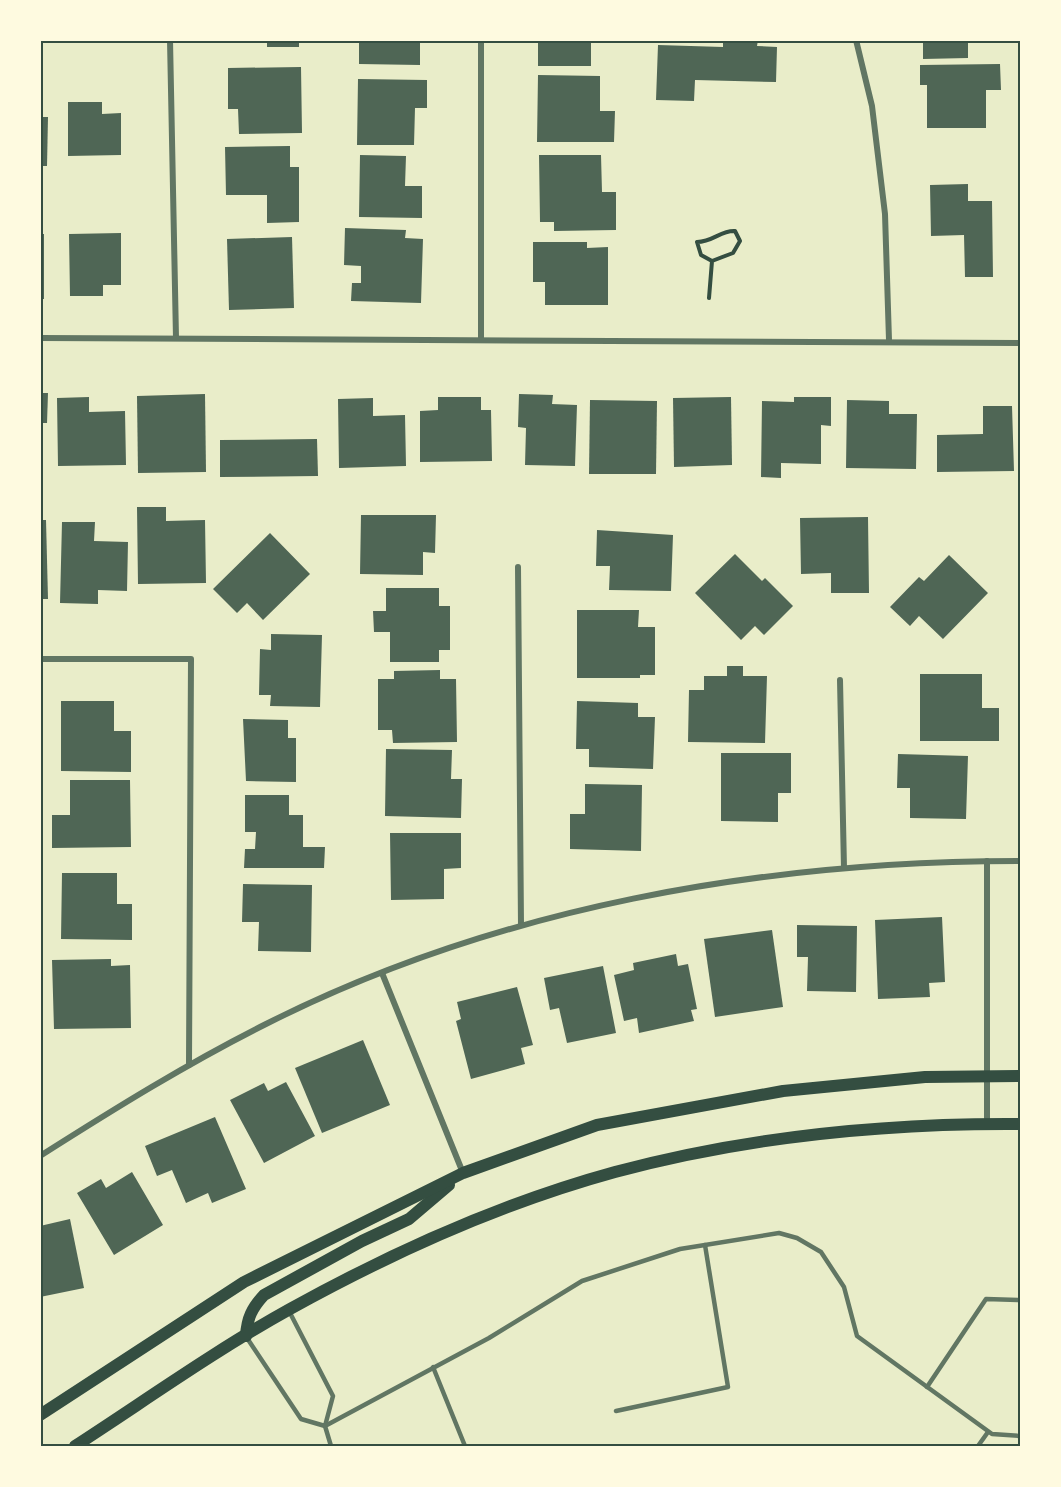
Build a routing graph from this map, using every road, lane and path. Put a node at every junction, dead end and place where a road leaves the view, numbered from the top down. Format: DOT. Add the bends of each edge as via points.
graph roads {
  1 [pos="170,40"];
  2 [pos="482,40"];
  3 [pos="856,40"];
  4 [pos="712,261"];
  5 [pos="710,298"];
  6 [pos="40,338"];
  7 [pos="176,338"];
  8 [pos="482,339"];
  9 [pos="889,340"];
  10 [pos="1020,343"];
  11 [pos="518,567"];
  12 [pos="40,659"];
  13 [pos="840,680"];
  14 [pos="987,861"];
  15 [pos="1020,861"];
  16 [pos="844,868"];
  17 [pos="521,925"];
  18 [pos="382,973"];
  19 [pos="189,1065"];
  20 [pos="987,1075"];
  21 [pos="1020,1076"];
  22 [pos="987,1124"];
  23 [pos="1020,1124"];
  24 [pos="40,1156"];
  25 [pos="464,1173"];
  26 [pos="705,1245"];
  27 [pos="1020,1300"];
  28 [pos="289,1310"];
  29 [pos="246,1336"];
  30 [pos="433,1367"];
  31 [pos="927,1387"];
  32 [pos="616,1411"];
  33 [pos="40,1415"];
  34 [pos="325,1426"];
  35 [pos="988,1431"];
  36 [pos="1020,1436"];
  37 [pos="75,1446"];
  38 [pos="331,1446"];
  39 [pos="465,1446"];
  40 [pos="978,1446"];
  1 -- 7 [label="street"];
  2 -- 8 [label="street"];
  3 -- 9 [label="street" via="872,106 885,214"];
  4 -- 4 [label="path" via="701,255 697,243 710,243 728,230 735,231 740,241 733,253"];
  4 -- 5 [label="path"];
  6 -- 7 [label="street"];
  7 -- 8 [label="street"];
  8 -- 9 [label="street"];
  9 -- 10 [label="street"];
  11 -- 17 [label="street"];
  12 -- 19 [label="street" via="191,659"];
  13 -- 16 [label="street"];
  14 -- 15 [label="street"];
  14 -- 16 [label="street"];
  14 -- 20 [label="street"];
  16 -- 17 [label="street" via="733,879"];
  17 -- 18 [label="street"];
  18 -- 19 [label="street" via="268,1023"];
  18 -- 25 [label="street"];
  19 -- 24 [label="street"];
  20 -- 21 [label="main road"];
  20 -- 22 [label="street"];
  20 -- 25 [label="main road" via="857,1083 690,1106 597,1125"];
  22 -- 23 [label="main road"];
  22 -- 28 [label="main road" via="928,1125 787,1138 616,1172 537,1197 432,1239"];
  25 -- 29 [label="main road" via="409,1219 264,1295 247,1320"];
  25 -- 33 [label="main road" via="244,1282"];
  26 -- 30 [label="lane" via="680,1249 582,1281"];
  26 -- 31 [label="lane" via="779,1233 821,1252 844,1287 857,1336"];
  26 -- 32 [label="lane" via="728,1387"];
  27 -- 31 [label="lane" via="987,1299"];
  28 -- 29 [label="main road"];
  28 -- 34 [label="lane" via="333,1396"];
  29 -- 34 [label="lane" via="301,1419"];
  29 -- 37 [label="main road"];
  30 -- 34 [label="lane"];
  30 -- 39 [label="lane"];
  31 -- 35 [label="lane"];
  34 -- 38 [label="lane"];
  35 -- 36 [label="lane"];
  35 -- 40 [label="lane"];
}
